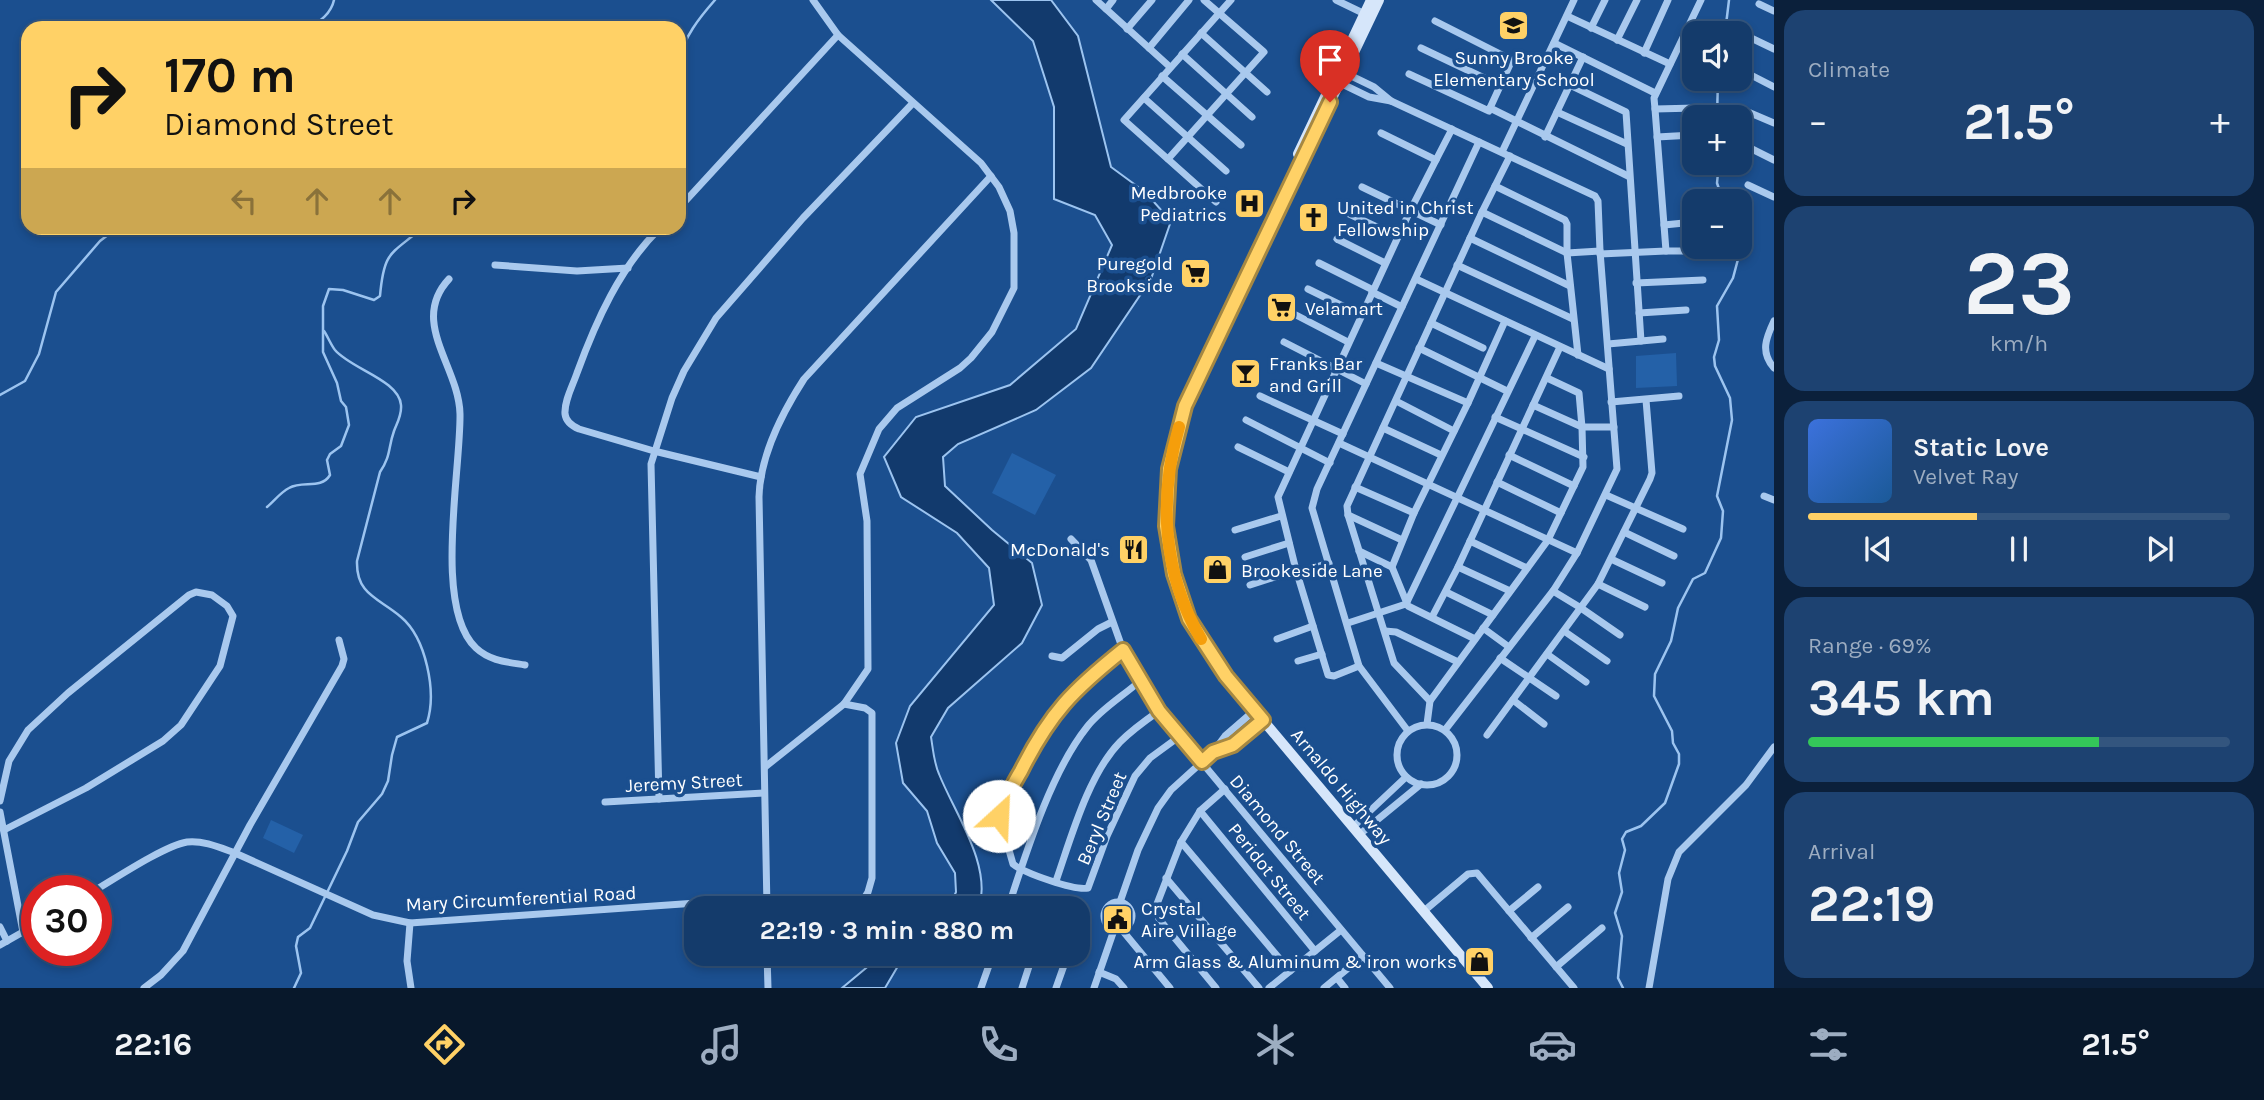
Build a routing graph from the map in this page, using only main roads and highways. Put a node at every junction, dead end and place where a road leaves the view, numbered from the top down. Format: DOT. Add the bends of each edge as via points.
graph roads {
  1 [pos="1374,1"];
  2 [pos="1488,988"];
  1 -- 2 [label="main road, Arnaldo Highway" via="1185,406 1169,469 1166,524 1174,574 1189,619 1226,676"];
}
